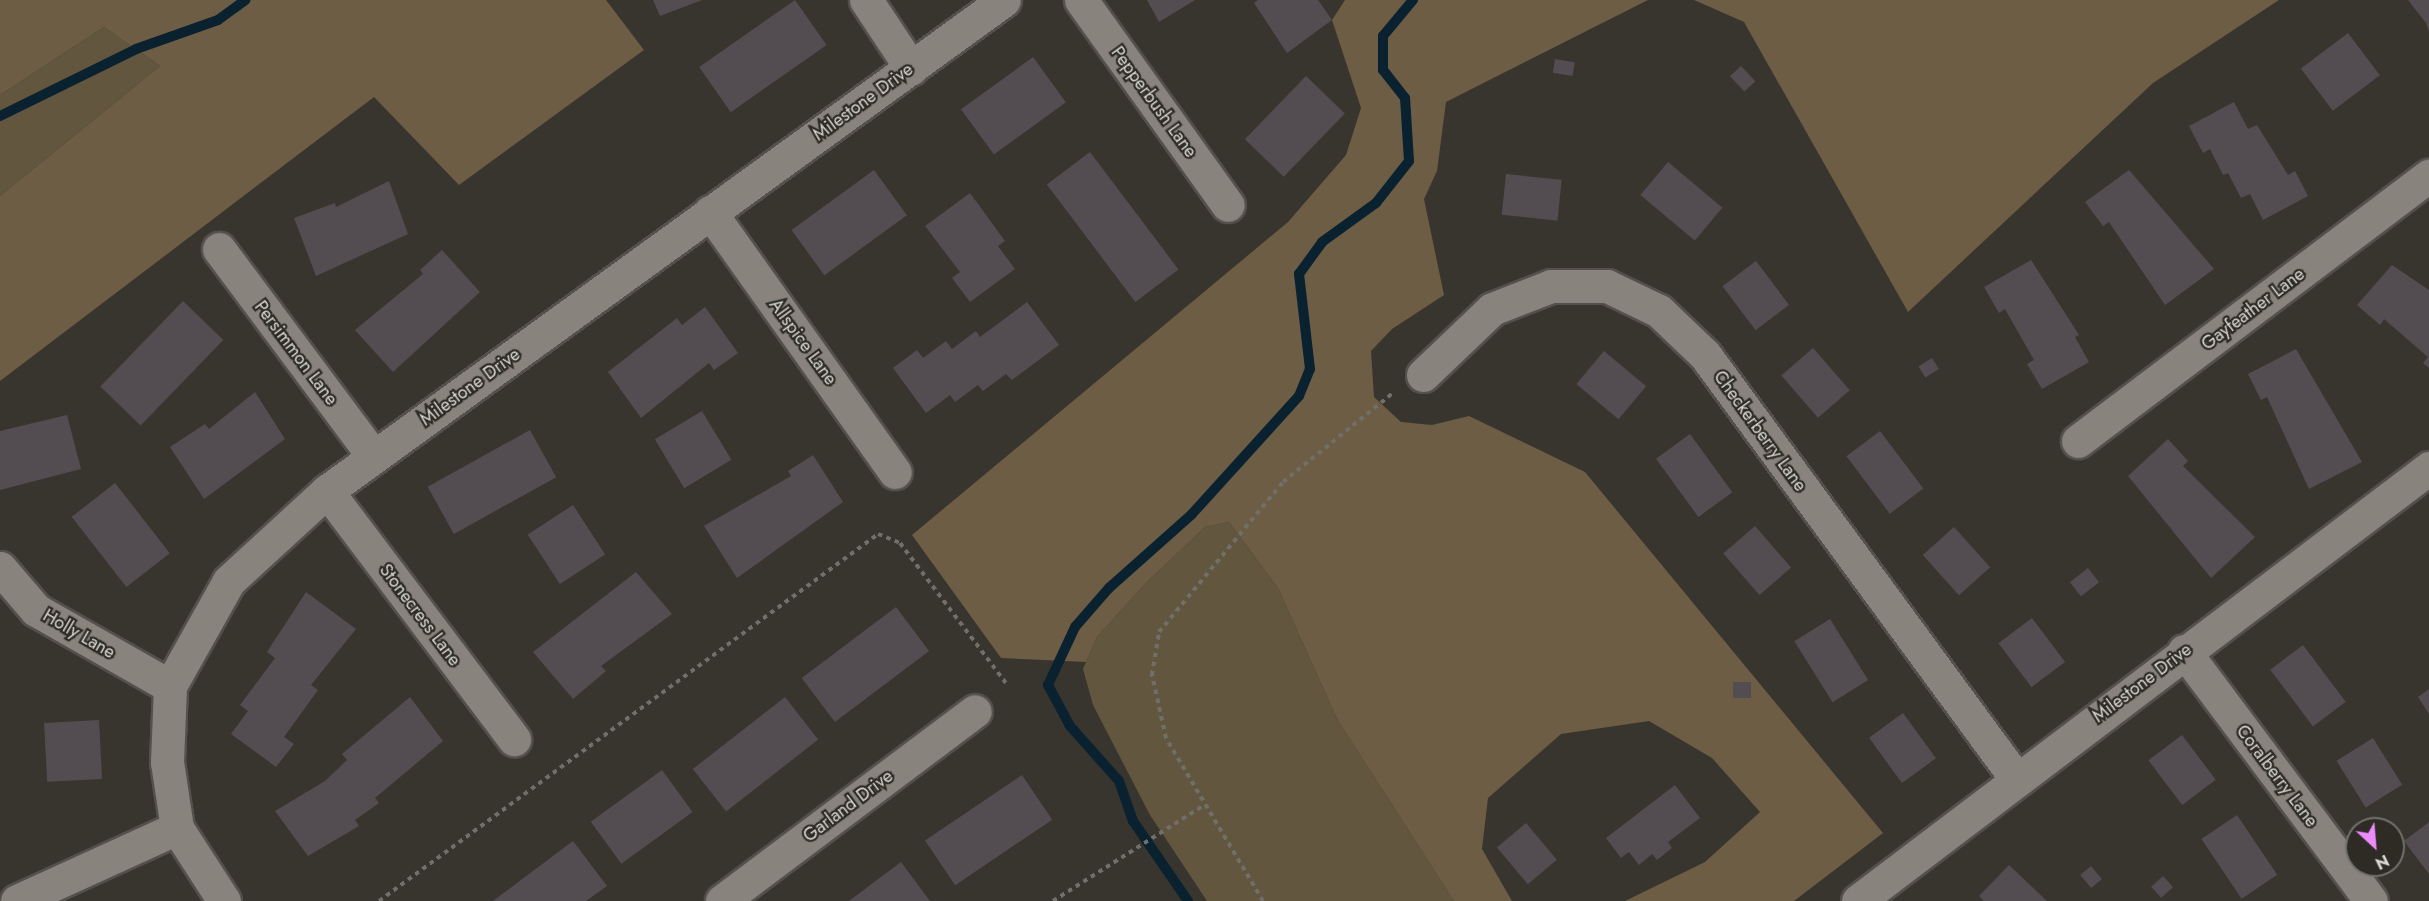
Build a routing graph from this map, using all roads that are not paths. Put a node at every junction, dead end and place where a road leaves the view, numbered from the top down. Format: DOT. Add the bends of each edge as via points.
graph roads {
  1 [pos="866,0"];
  2 [pos="1004,0"];
  3 [pos="1081,0"];
  4 [pos="911,68"];
  5 [pos="2429,176"];
  6 [pos="1228,205"];
  7 [pos="710,212"];
  8 [pos="219,249"];
  9 [pos="1423,375"];
  10 [pos="2078,441"];
  11 [pos="374,457"];
  12 [pos="2429,468"];
  13 [pos="896,472"];
  14 [pos="327,491"];
  15 [pos="0,568"];
  16 [pos="2184,651"];
  17 [pos="170,686"];
  18 [pos="975,711"];
  19 [pos="514,739"];
  20 [pos="2015,777"];
  21 [pos="177,828"];
  22 [pos="1893,891"];
  23 [pos="17,901"];
  24 [pos="224,901"];
  25 [pos="722,901"];
  26 [pos="1858,901"];
  27 [pos="2370,901"];
  1 -- 4 [label="street"];
  2 -- 4 [label="street, Milestone Drive"];
  3 -- 6 [label="street, Pepperbush Lane"];
  4 -- 7 [label="street, Milestone Drive"];
  5 -- 10 [label="street, Gayfeather Lane"];
  7 -- 11 [label="street, Milestone Drive"];
  7 -- 13 [label="street, Allspice Lane"];
  8 -- 11 [label="street, Persimmon Lane"];
  9 -- 20 [label="street, Checkerberry Lane" via="1492,309 1551,286 1607,286 1659,311 1705,355"];
  11 -- 14 [label="street, Milestone Drive"];
  12 -- 16 [label="street, Milestone Drive"];
  14 -- 17 [label="street, Milestone Drive" via="229,581"];
  14 -- 19 [label="street, Stonecress Lane"];
  15 -- 17 [label="street, Holly Lane" via="36,610"];
  16 -- 20 [label="street, Milestone Drive"];
  16 -- 27 [label="street, Coralberry Lane"];
  17 -- 21 [label="street, Milestone Drive" via="167,762"];
  18 -- 25 [label="street, Garland Drive"];
  20 -- 22 [label="street, Milestone Drive"];
  21 -- 23 [label="street"];
  21 -- 24 [label="street, Milestone Drive"];
  22 -- 26 [label="street, Milestone Drive"];
}
